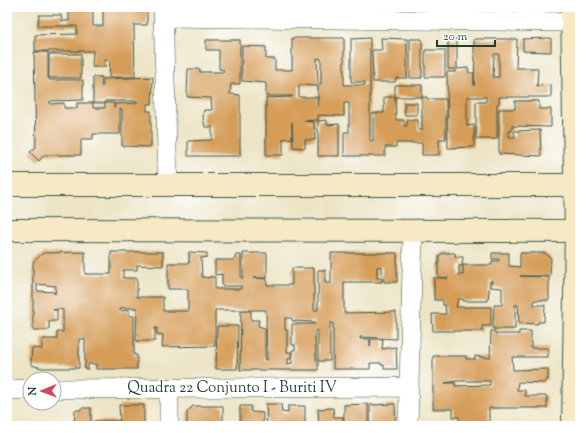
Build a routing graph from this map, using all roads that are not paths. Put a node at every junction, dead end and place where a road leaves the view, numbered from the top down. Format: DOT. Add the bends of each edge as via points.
graph roads {
  1 [pos="164,12"];
  2 [pos="410,14"];
  3 [pos="572,15"];
  4 [pos="7,185"];
  5 [pos="168,185"];
  6 [pos="576,185"];
  7 [pos="7,230"];
  8 [pos="413,231"];
  9 [pos="576,231"];
  10 [pos="409,387"];
  11 [pos="168,388"];
  12 [pos="22,389"];
  13 [pos="62,389"];
  14 [pos="7,390"];
  15 [pos="169,426"];
  16 [pos="408,426"];
  17 [pos="573,426"];
  1 -- 2 [label="street"];
  1 -- 5 [label="street"];
  2 -- 3 [label="street"];
  3 -- 6 [label="street"];
  4 -- 5 [label="street"];
  5 -- 6 [label="street"];
  6 -- 9 [label="street"];
  7 -- 8 [label="street"];
  8 -- 9 [label="street"];
  8 -- 10 [label="street"];
  9 -- 17 [label="street"];
  10 -- 11 [label="street, Quadra 22 Conjunto I - Buriti IV"];
  10 -- 16 [label="street"];
  11 -- 13 [label="street, Quadra 22 Conjunto I - Buriti IV"];
  11 -- 15 [label="street"];
  12 -- 14 [label="street"];
}
